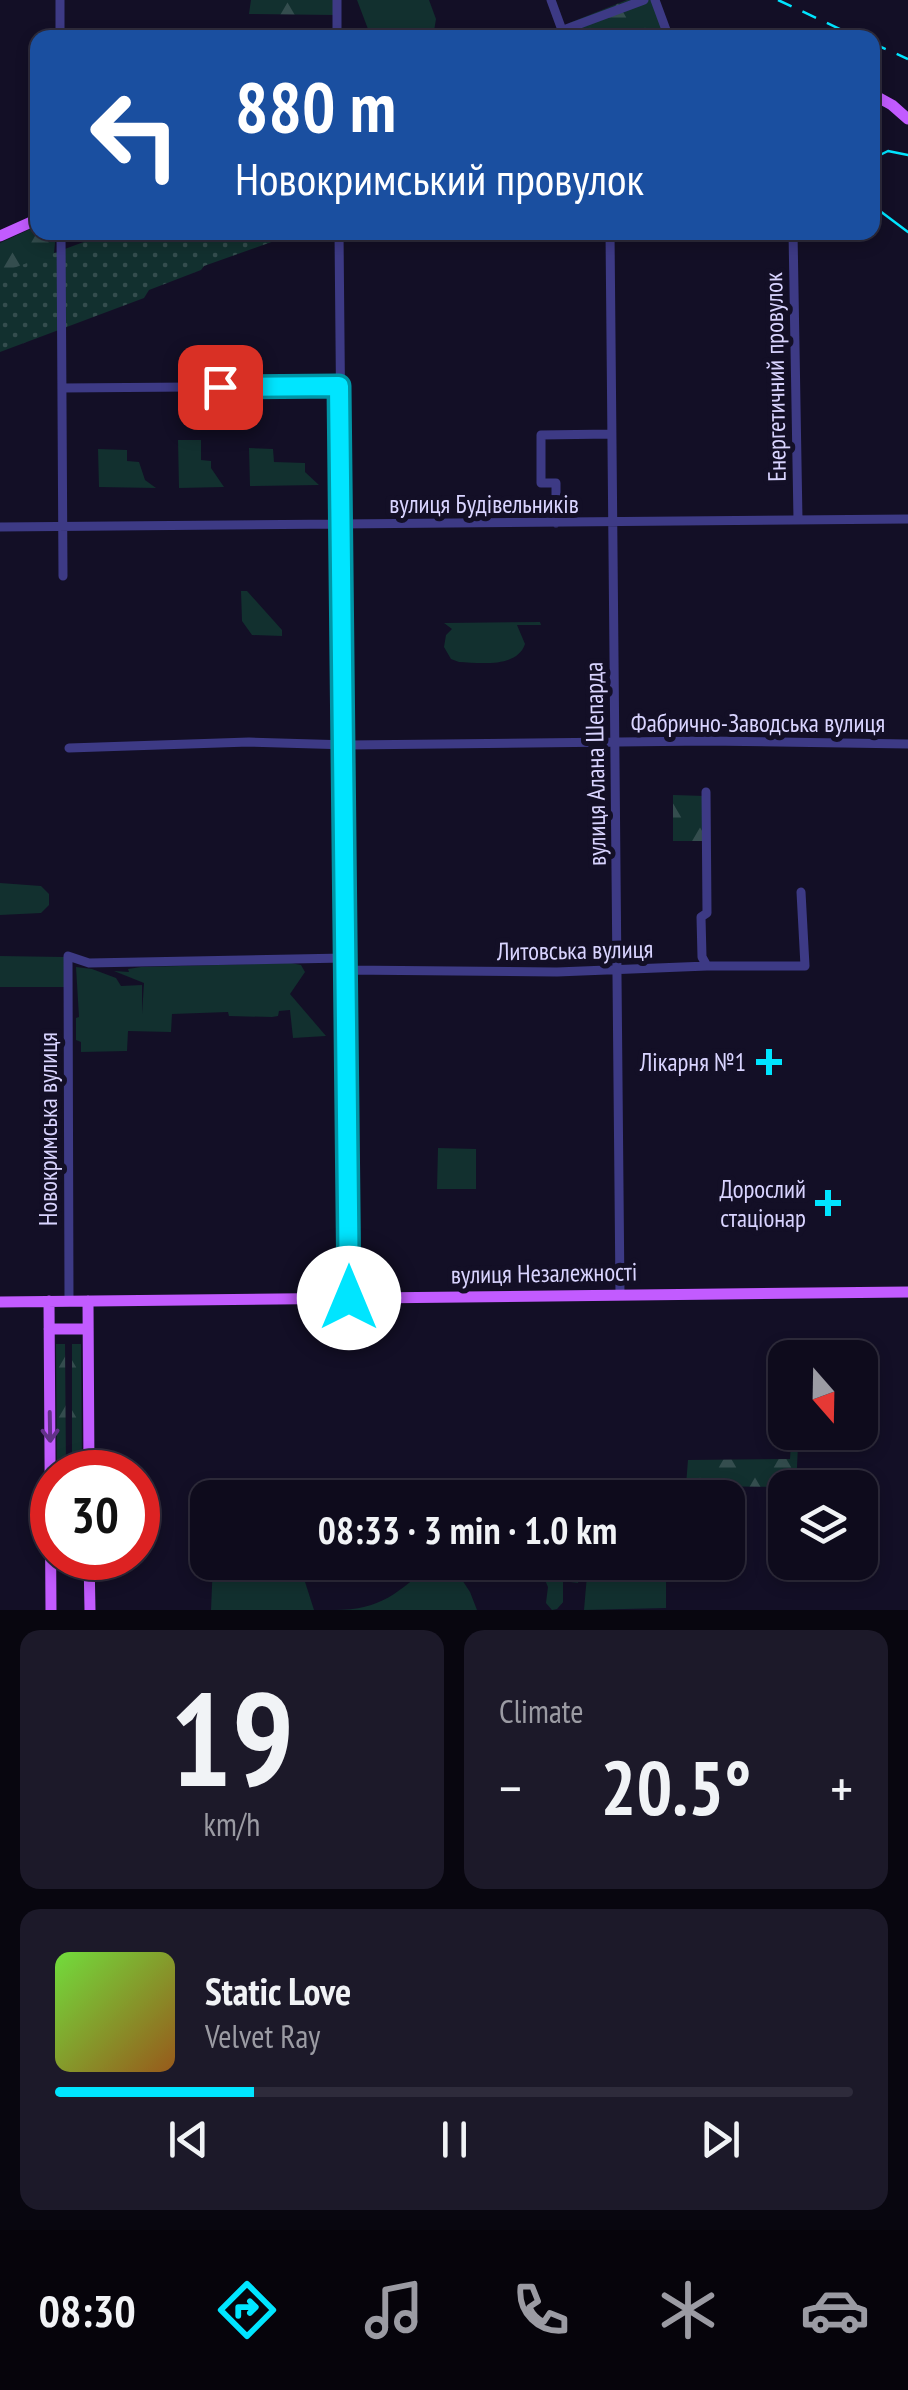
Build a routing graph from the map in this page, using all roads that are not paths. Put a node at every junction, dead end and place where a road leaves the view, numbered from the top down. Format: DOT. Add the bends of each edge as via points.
graph roads {
  1 [pos="60,0"];
  2 [pos="337,0"];
  3 [pos="551,0"];
  4 [pos="644,0"];
  5 [pos="655,0"];
  6 [pos="60,30"];
  7 [pos="338,30"];
  8 [pos="562,30"];
  9 [pos="666,30"];
  10 [pos="880,98"];
  11 [pos="908,119"];
  12 [pos="30,223"];
  13 [pos="0,236"];
  14 [pos="61,240"];
  15 [pos="340,240"];
  16 [pos="610,240"];
  17 [pos="793,240"];
  18 [pos="339,386"];
  19 [pos="62,388"];
  20 [pos="612,434"];
  21 [pos="908,519"];
  22 [pos="798,520"];
  23 [pos="556,523"];
  24 [pos="612,523"];
  25 [pos="342,525"];
  26 [pos="0,527"];
  27 [pos="63,527"];
  28 [pos="62,576"];
  29 [pos="614,742"];
  30 [pos="342,743"];
  31 [pos="908,744"];
  32 [pos="69,748"];
  33 [pos="706,792"];
  34 [pos="801,892"];
  35 [pos="346,958"];
  36 [pos="708,966"];
  37 [pos="346,970"];
  38 [pos="617,972"];
  39 [pos="908,1292"];
  40 [pos="620,1295"];
  41 [pos="349,1298"];
  42 [pos="49,1301"];
  43 [pos="70,1301"];
  44 [pos="88,1301"];
  45 [pos="0,1302"];
  46 [pos="49,1329"];
  47 [pos="88,1330"];
  48 [pos="89,1450"];
  49 [pos="90,1580"];
  50 [pos="51,1610"];
  51 [pos="90,1610"];
  1 -- 6 [label="street"];
  2 -- 7 [label="street"];
  3 -- 8 [label="street"];
  4 -- 8 [label="street"];
  5 -- 9 [label="street"];
  10 -- 11 [label="main road"];
  12 -- 13 [label="main road"];
  14 -- 19 [label="street"];
  15 -- 18 [label="street"];
  16 -- 20 [label="street, вулиця Алана Шепарда"];
  17 -- 22 [label="street, Енергетичний провулок"];
  18 -- 19 [label="street"];
  18 -- 25 [label="street"];
  19 -- 27 [label="street"];
  20 -- 23 [label="street" via="541,435 541,483 556,483"];
  20 -- 24 [label="street, вулиця Алана Шепарда"];
  21 -- 22 [label="street, вулиця Будівельників"];
  22 -- 24 [label="street, вулиця Будівельників"];
  23 -- 24 [label="street, вулиця Будівельників"];
  23 -- 25 [label="street, вулиця Будівельників"];
  24 -- 29 [label="street, вулиця Алана Шепарда"];
  25 -- 27 [label="street, вулиця Будівельників"];
  25 -- 30 [label="street"];
  26 -- 27 [label="street, вулиця Будівельників"];
  27 -- 28 [label="street"];
  29 -- 30 [label="street, Фабрично-Заводська вулиця"];
  29 -- 31 [label="street, Фабрично-Заводська вулиця"];
  29 -- 38 [label="street, вулиця Алана Шепарда"];
  30 -- 32 [label="street, Фабрично-Заводська вулиця"];
  30 -- 35 [label="street"];
  33 -- 36 [label="street" via="707,912 701,917"];
  34 -- 36 [label="street, Литовська вулиця" via="805,966"];
  35 -- 37 [label="street"];
  35 -- 43 [label="street, Новокримська вулиця" via="89,963 68,956"];
  36 -- 38 [label="street, Литовська вулиця"];
  37 -- 38 [label="street, Литовська вулиця"];
  37 -- 41 [label="street"];
  38 -- 40 [label="street, вулиця Алана Шепарда"];
  39 -- 40 [label="main road, вулиця Незалежності"];
  40 -- 41 [label="main road, вулиця Незалежності"];
  41 -- 44 [label="main road, вулиця Незалежності"];
  42 -- 43 [label="main road, вулиця Незалежності"];
  42 -- 45 [label="main road, вулиця Незалежності"];
  42 -- 46 [label="main road"];
  43 -- 44 [label="main road, вулиця Незалежності"];
  44 -- 47 [label="main road"];
  46 -- 47 [label="main road"];
  46 -- 50 [label="main road, one-way"];
  47 -- 48 [label="main road"];
  49 -- 51 [label="main road"];
}
